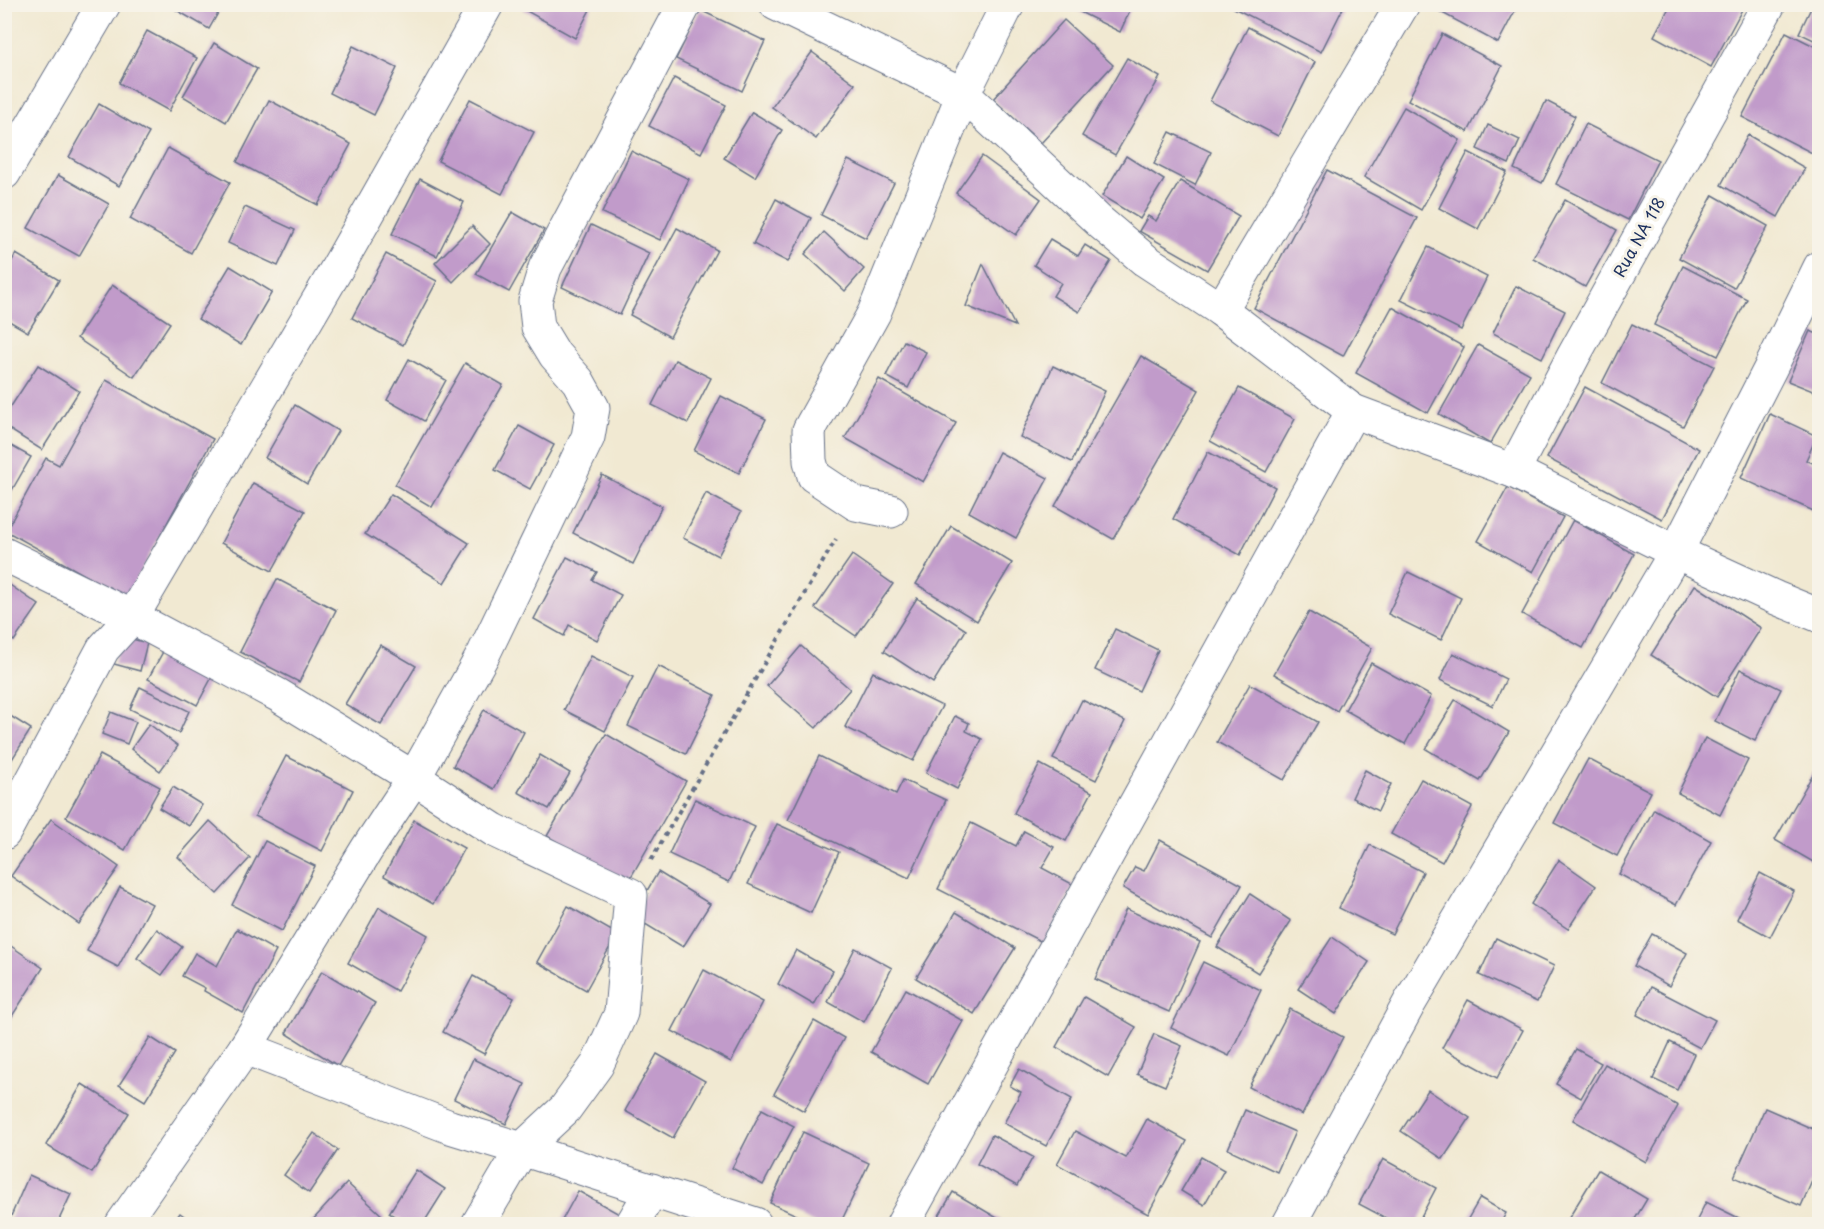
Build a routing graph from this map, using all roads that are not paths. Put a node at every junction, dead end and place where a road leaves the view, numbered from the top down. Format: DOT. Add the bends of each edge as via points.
graph roads {
  1 [pos="104,4"];
  2 [pos="487,4"];
  3 [pos="685,4"];
  4 [pos="776,4"];
  5 [pos="1008,4"];
  6 [pos="1403,4"];
  7 [pos="1769,4"];
  8 [pos="963,94"];
  9 [pos="4,172"];
  10 [pos="1820,267"];
  11 [pos="1221,310"];
  12 [pos="1353,411"];
  13 [pos="1513,471"];
  14 [pos="891,512"];
  15 [pos="1676,552"];
  16 [pos="4,554"];
  17 [pos="1820,616"];
  18 [pos="132,617"];
  19 [pos="414,778"];
  20 [pos="4,833"];
  21 [pos="246,1048"];
  22 [pos="522,1149"];
  23 [pos="652,1190"];
  24 [pos="122,1224"];
  25 [pos="477,1224"];
  26 [pos="632,1224"];
  27 [pos="754,1224"];
  28 [pos="903,1224"];
  29 [pos="1289,1224"];
  1 -- 9 [label="street"];
  2 -- 18 [label="street"];
  3 -- 19 [label="street" via="545,268 535,301 538,327 593,408 588,437 484,653"];
  4 -- 8 [label="street"];
  5 -- 8 [label="street"];
  6 -- 11 [label="street"];
  7 -- 13 [label="street, Rua NA 118"];
  8 -- 11 [label="street" via="1145,260"];
  8 -- 14 [label="street" via="874,313 809,430 814,476 856,504"];
  10 -- 15 [label="street"];
  11 -- 12 [label="street"];
  12 -- 13 [label="street"];
  12 -- 28 [label="street"];
  13 -- 15 [label="street"];
  15 -- 17 [label="street"];
  15 -- 29 [label="street" via="1410,1002"];
  16 -- 18 [label="street"];
  18 -- 19 [label="street" via="278,695"];
  18 -- 20 [label="street" via="103,649"];
  19 -- 21 [label="street"];
  19 -- 22 [label="street" via="494,830 631,895 621,1013 597,1065 565,1109"];
  21 -- 22 [label="street" via="450,1127"];
  21 -- 24 [label="street"];
  22 -- 23 [label="street"];
  22 -- 25 [label="street"];
  23 -- 26 [label="street"];
  23 -- 27 [label="street"];
}
